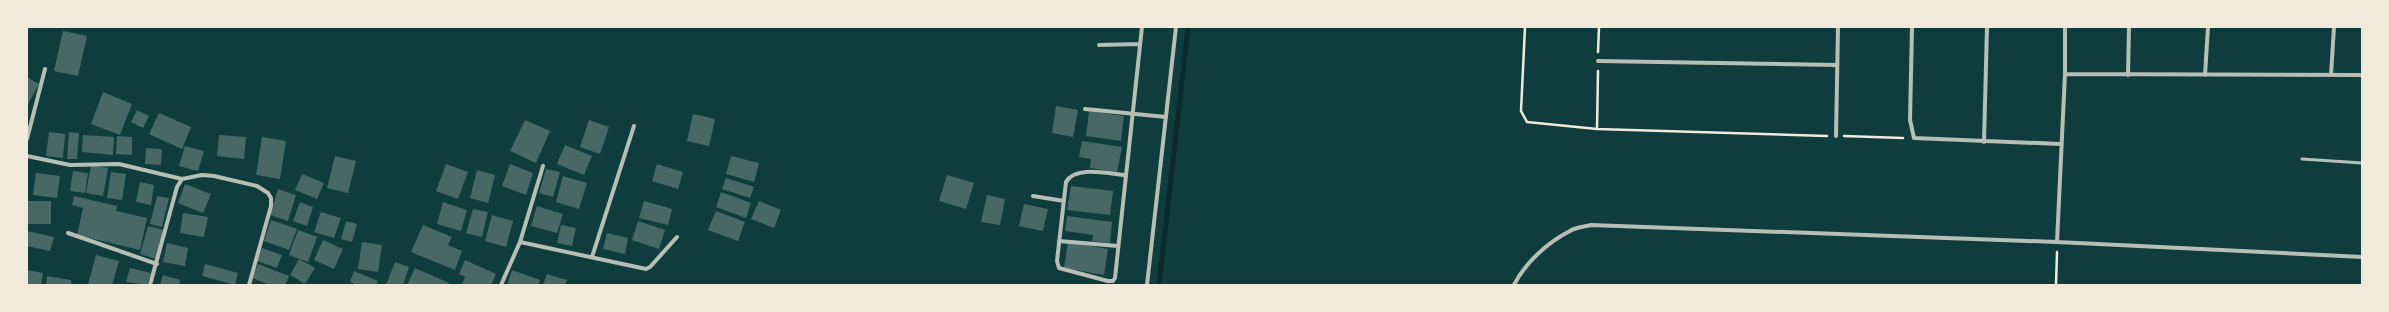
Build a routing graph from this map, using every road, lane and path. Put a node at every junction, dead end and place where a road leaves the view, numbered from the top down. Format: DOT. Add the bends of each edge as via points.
graph roads {
  1 [pos="1142,27"];
  2 [pos="1176,27"];
  3 [pos="1526,27"];
  4 [pos="1599,27"];
  5 [pos="1838,27"];
  6 [pos="1912,27"];
  7 [pos="1987,27"];
  8 [pos="2065,27"];
  9 [pos="2129,27"];
  10 [pos="2208,27"];
  11 [pos="2334,27"];
  12 [pos="1140,44"];
  13 [pos="1099,45"];
  14 [pos="1598,61"];
  15 [pos="1837,65"];
  16 [pos="44,69"];
  17 [pos="2065,74"];
  18 [pos="2128,75"];
  19 [pos="2206,75"];
  20 [pos="2332,75"];
  21 [pos="2362,75"];
  22 [pos="1085,109"];
  23 [pos="1133,113"];
  24 [pos="1166,117"];
  25 [pos="634,126"];
  26 [pos="1597,129"];
  27 [pos="1836,136"];
  28 [pos="1914,138"];
  29 [pos="27,139"];
  30 [pos="1984,142"];
  31 [pos="2061,144"];
  32 [pos="27,156"];
  33 [pos="2302,159"];
  34 [pos="2362,163"];
  35 [pos="543,166"];
  36 [pos="1126,175"];
  37 [pos="182,179"];
  38 [pos="1032,196"];
  39 [pos="1064,201"];
  40 [pos="68,233"];
  41 [pos="677,237"];
  42 [pos="1059,241"];
  43 [pos="520,242"];
  44 [pos="2057,242"];
  45 [pos="1118,246"];
  46 [pos="592,257"];
  47 [pos="2362,258"];
  48 [pos="158,264"];
  49 [pos="150,285"];
  50 [pos="248,285"];
  51 [pos="501,285"];
  52 [pos="1147,285"];
  53 [pos="1514,285"];
  54 [pos="2056,285"];
  1 -- 12 [label="street"];
  2 -- 24 [label="street"];
  3 -- 26 [label="path" via="1521,111 1527,122"];
  4 -- 14 [label="path"];
  5 -- 15 [label="street"];
  6 -- 28 [label="street" via="1910,120"];
  7 -- 30 [label="street"];
  8 -- 17 [label="street"];
  9 -- 18 [label="street"];
  10 -- 19 [label="street"];
  11 -- 20 [label="street"];
  12 -- 13 [label="street"];
  12 -- 23 [label="street"];
  14 -- 15 [label="street"];
  14 -- 26 [label="path"];
  15 -- 27 [label="street"];
  16 -- 29 [label="street"];
  17 -- 18 [label="street"];
  17 -- 31 [label="street"];
  18 -- 19 [label="street"];
  19 -- 20 [label="street"];
  20 -- 21 [label="street"];
  22 -- 23 [label="street"];
  23 -- 24 [label="street"];
  23 -- 36 [label="street"];
  24 -- 52 [label="street"];
  25 -- 46 [label="street"];
  26 -- 27 [label="path"];
  27 -- 28 [label="path"];
  28 -- 30 [label="street"];
  30 -- 31 [label="street"];
  31 -- 44 [label="street"];
  32 -- 37 [label="street" via="70,165 119,164"];
  33 -- 34 [label="lane"];
  35 -- 43 [label="street"];
  36 -- 39 [label="street" via="1073,174 1066,182"];
  36 -- 45 [label="street"];
  37 -- 48 [label="street" via="177,187"];
  37 -- 50 [label="street" via="202,175 214,176 257,186 271,198 271,206"];
  38 -- 39 [label="street"];
  39 -- 42 [label="street"];
  40 -- 48 [label="street"];
  41 -- 46 [label="street" via="649,268"];
  42 -- 45 [label="street"];
  42 -- 45 [label="street" via="1059,268 1110,281 1115,278"];
  43 -- 46 [label="street"];
  43 -- 51 [label="street"];
  44 -- 47 [label="street"];
  44 -- 53 [label="street" via="1591,226 1571,230 1555,240 1534,257"];
  44 -- 54 [label="path"];
  48 -- 49 [label="street"];
}
